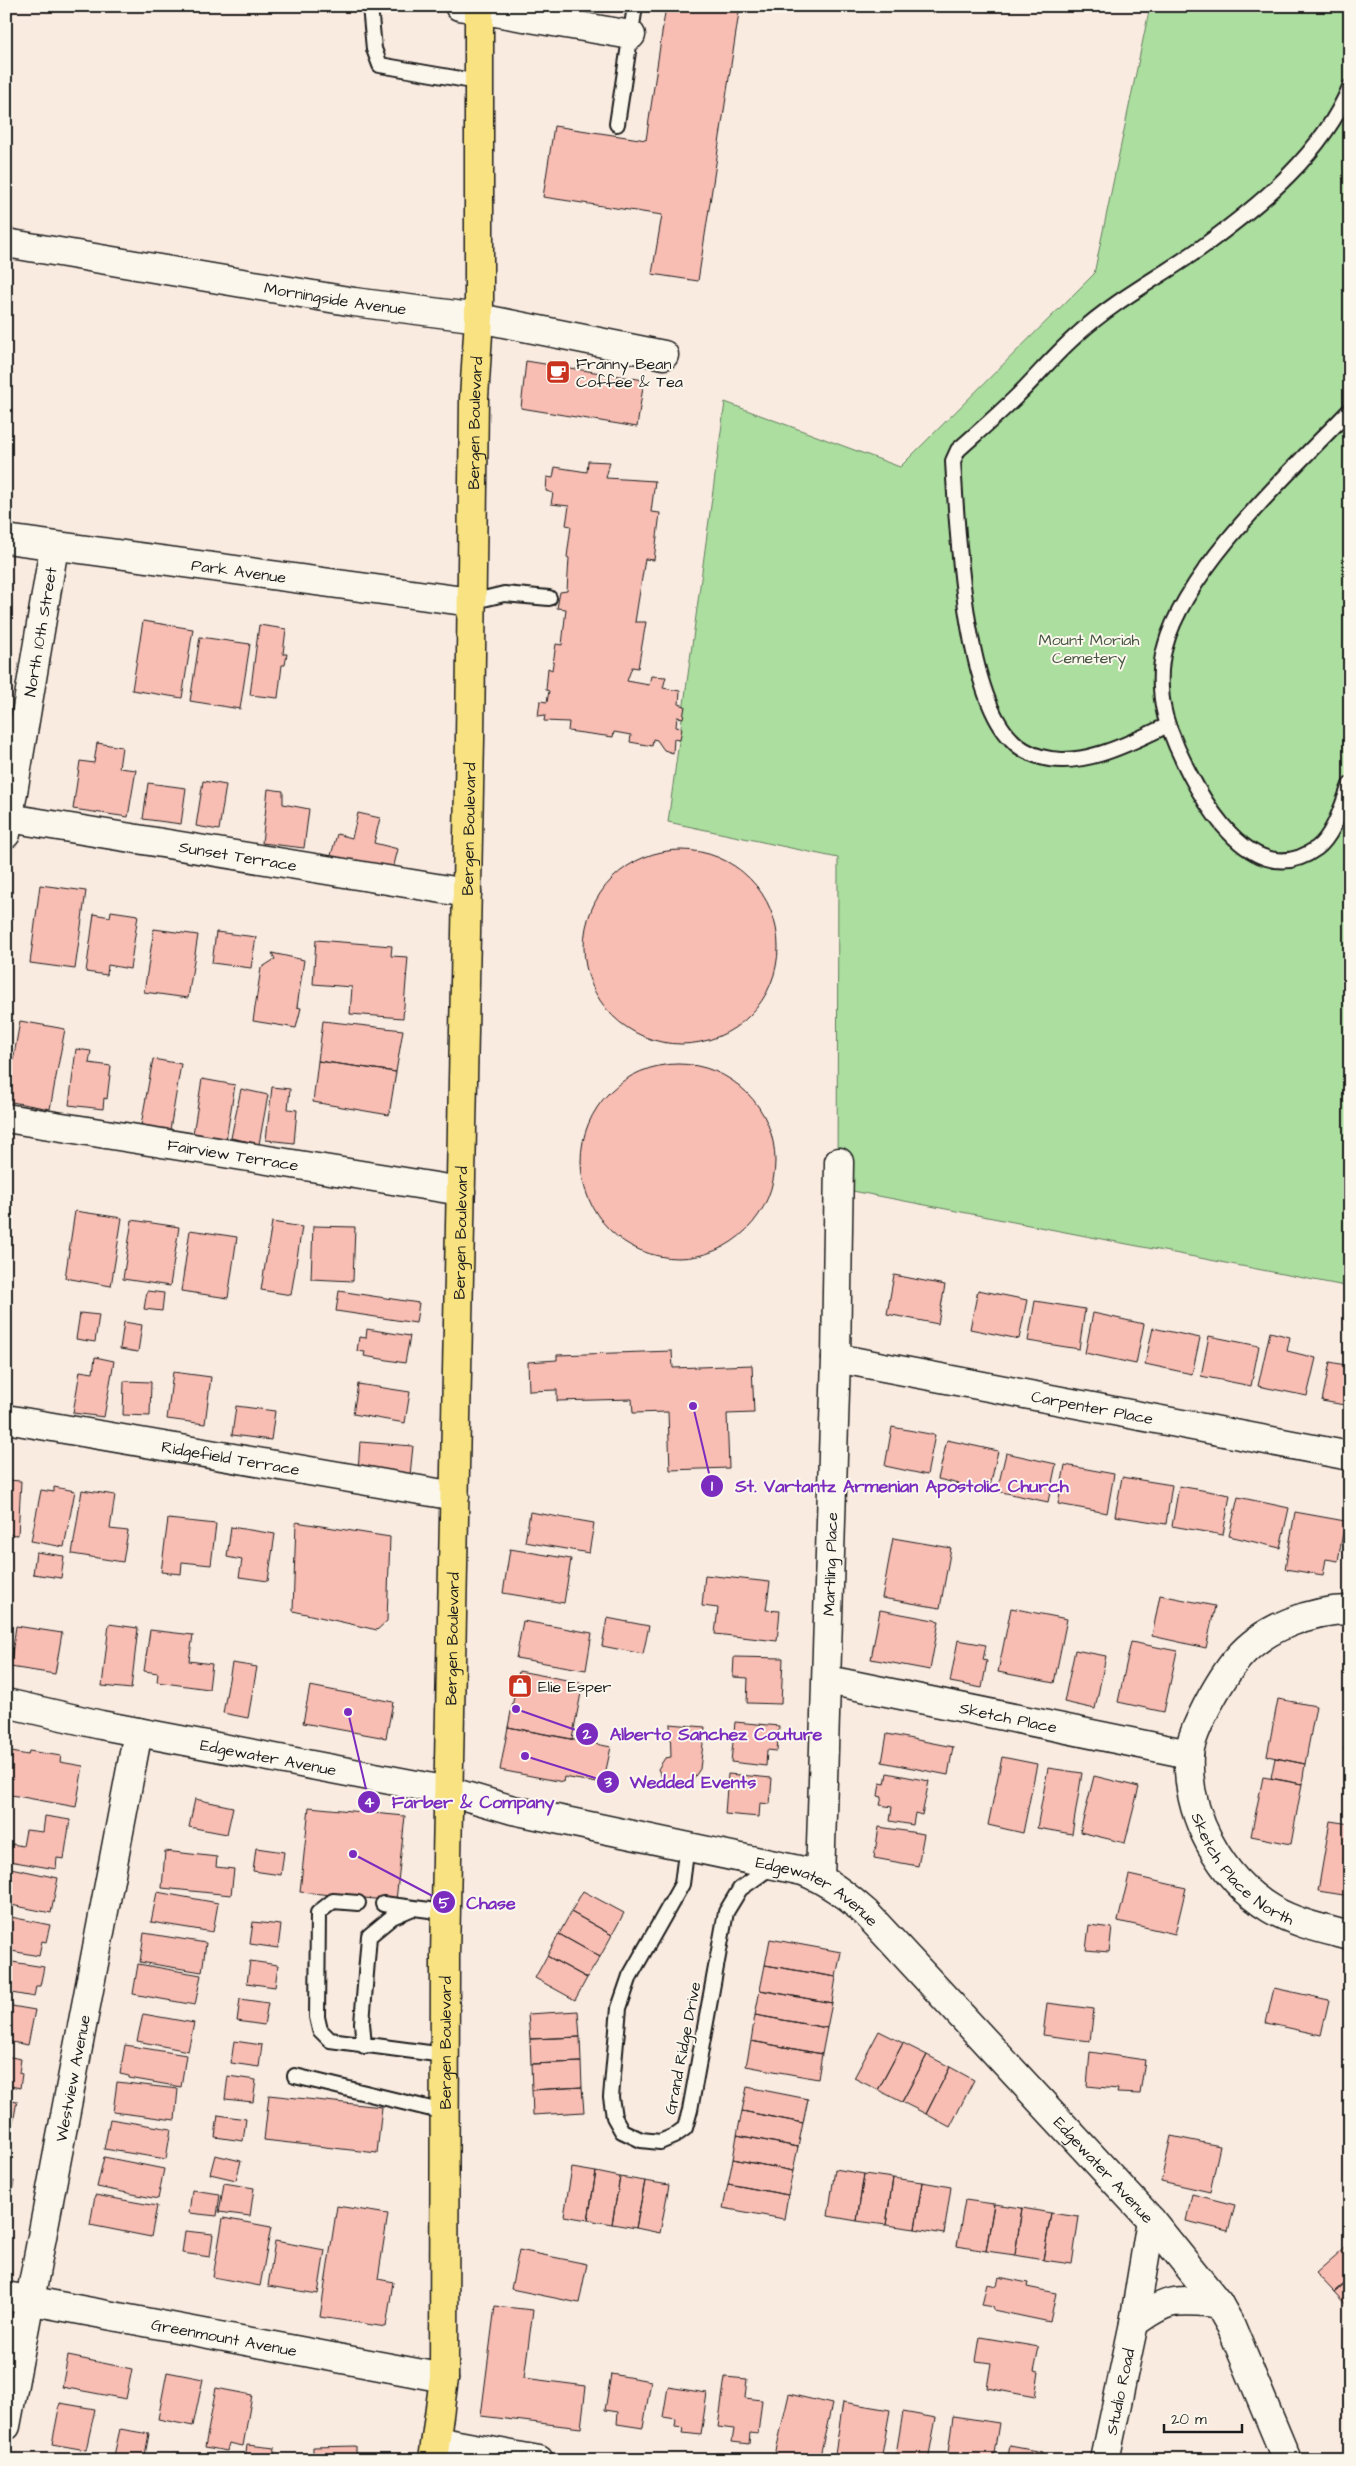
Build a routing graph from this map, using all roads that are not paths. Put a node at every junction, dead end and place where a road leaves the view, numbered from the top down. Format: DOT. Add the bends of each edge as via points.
graph roads {
  1 [pos="370,6"];
  2 [pos="635,6"];
  3 [pos="472,7"];
  4 [pos="558,14"];
  5 [pos="631,35"];
  6 [pos="478,82"];
  7 [pos="1350,87"];
  8 [pos="617,124"];
  9 [pos="6,243"];
  10 [pos="479,318"];
  11 [pos="664,355"];
  12 [pos="1350,410"];
  13 [pos="6,539"];
  14 [pos="54,547"];
  15 [pos="549,598"];
  16 [pos="471,602"];
  17 [pos="1168,724"];
  18 [pos="1350,785"];
  19 [pos="8,826"];
  20 [pos="467,893"];
  21 [pos="6,1118"];
  22 [pos="839,1162"];
  23 [pos="461,1190"];
  24 [pos="836,1358"];
  25 [pos="6,1419"];
  26 [pos="1350,1456"];
  27 [pos="455,1496"];
  28 [pos="1350,1610"];
  29 [pos="828,1680"];
  30 [pos="6,1703"];
  31 [pos="138,1732"];
  32 [pos="1189,1754"];
  33 [pos="448,1791"];
  34 [pos="687,1845"];
  35 [pos="776,1865"];
  36 [pos="820,1878"];
  37 [pos="358,1903"];
  38 [pos="383,1904"];
  39 [pos="413,1908"];
  40 [pos="446,1912"];
  41 [pos="1350,1936"];
  42 [pos="364,2046"];
  43 [pos="444,2055"];
  44 [pos="295,2076"];
  45 [pos="444,2112"];
  46 [pos="1151,2220"];
  47 [pos="19,2299"];
  48 [pos="1218,2302"];
  49 [pos="1134,2323"];
  50 [pos="444,2378"];
  51 [pos="6,2426"];
  52 [pos="435,2450"];
  53 [pos="539,2460"];
  54 [pos="1105,2460"];
  55 [pos="1287,2460"];
  1 -- 6 [label="lane" via="374,49 380,65"];
  2 -- 5 [label="lane"];
  3 -- 4 [label="street"];
  3 -- 6 [label="main road, Bergen Boulevard"];
  4 -- 5 [label="street"];
  5 -- 8 [label="lane"];
  6 -- 10 [label="main road, Bergen Boulevard"];
  7 -- 17 [label="lane" via="1323,134 1262,200 1205,245 1078,333 1016,398 958,450 953,461 958,549 969,629 987,697 1011,740 1043,757 1093,756 1123,746"];
  9 -- 10 [label="street, Morningside Avenue" via="354,302"];
  10 -- 11 [label="street, Morningside Avenue"];
  10 -- 16 [label="main road, Bergen Boulevard" via="474,398"];
  12 -- 17 [label="lane" via="1237,531 1192,588 1164,647 1162,699"];
  13 -- 14 [label="street, Park Avenue"];
  14 -- 16 [label="street, Park Avenue"];
  14 -- 19 [label="street, North 10th Street"];
  15 -- 16 [label="lane" via="504,594"];
  16 -- 20 [label="main road, Bergen Boulevard"];
  17 -- 18 [label="lane" via="1193,780 1211,810 1248,850 1267,860 1285,861 1318,848 1328,835"];
  19 -- 20 [label="street, Sunset Terrace"];
  20 -- 23 [label="main road, Bergen Boulevard"];
  21 -- 23 [label="street, Fairview Terrace"];
  22 -- 24 [label="street, Martling Place"];
  23 -- 27 [label="main road, Bergen Boulevard"];
  24 -- 26 [label="street, Carpenter Place"];
  24 -- 29 [label="street, Martling Place"];
  25 -- 27 [label="street, Ridgefield Terrace"];
  27 -- 33 [label="main road, Bergen Boulevard"];
  28 -- 32 [label="street" via="1293,1621 1262,1638 1238,1657 1217,1686 1201,1718"];
  29 -- 32 [label="street, Sketch Place"];
  29 -- 36 [label="street, Martling Place"];
  30 -- 31 [label="street, Edgewater Avenue"];
  31 -- 33 [label="street, Edgewater Avenue"];
  31 -- 47 [label="street, Westview Avenue"];
  32 -- 41 [label="street, Sketch Place North" via="1195,1805 1206,1835 1224,1866 1245,1889 1271,1908 1303,1923"];
  33 -- 34 [label="street, Edgewater Avenue" via="513,1810"];
  33 -- 40 [label="main road, Bergen Boulevard"];
  34 -- 35 [label="street, Edgewater Avenue"];
  34 -- 35 [label="lane, Grand Ridge Drive" via="682,1884 630,1976 620,2008 612,2104 614,2117 622,2131 641,2140 660,2142 685,2128 726,1912 740,1889"];
  35 -- 36 [label="street, Edgewater Avenue"];
  36 -- 46 [label="street, Edgewater Avenue" via="866,1913"];
  37 -- 42 [label="lane" via="333,1901 318,1913 317,2018 320,2030 330,2040"];
  38 -- 39 [label="lane"];
  39 -- 40 [label="lane"];
  39 -- 42 [label="lane" via="392,1918 369,1936 362,2023"];
  40 -- 43 [label="main road, Bergen Boulevard"];
  42 -- 43 [label="lane"];
  43 -- 45 [label="main road, Bergen Boulevard"];
  44 -- 45 [label="lane"];
  45 -- 50 [label="main road, Bergen Boulevard"];
  46 -- 48 [label="street, Edgewater Avenue"];
  46 -- 49 [label="street, Studio Road"];
  47 -- 50 [label="street, Greenmount Avenue"];
  47 -- 51 [label="street, Westview Avenue"];
  48 -- 49 [label="street" via="1175,2300 1154,2308"];
  48 -- 55 [label="street, Edgewater Avenue"];
  49 -- 54 [label="street, Studio Road"];
  50 -- 52 [label="main road, Bergen Boulevard"];
  52 -- 53 [label="street"];
}
